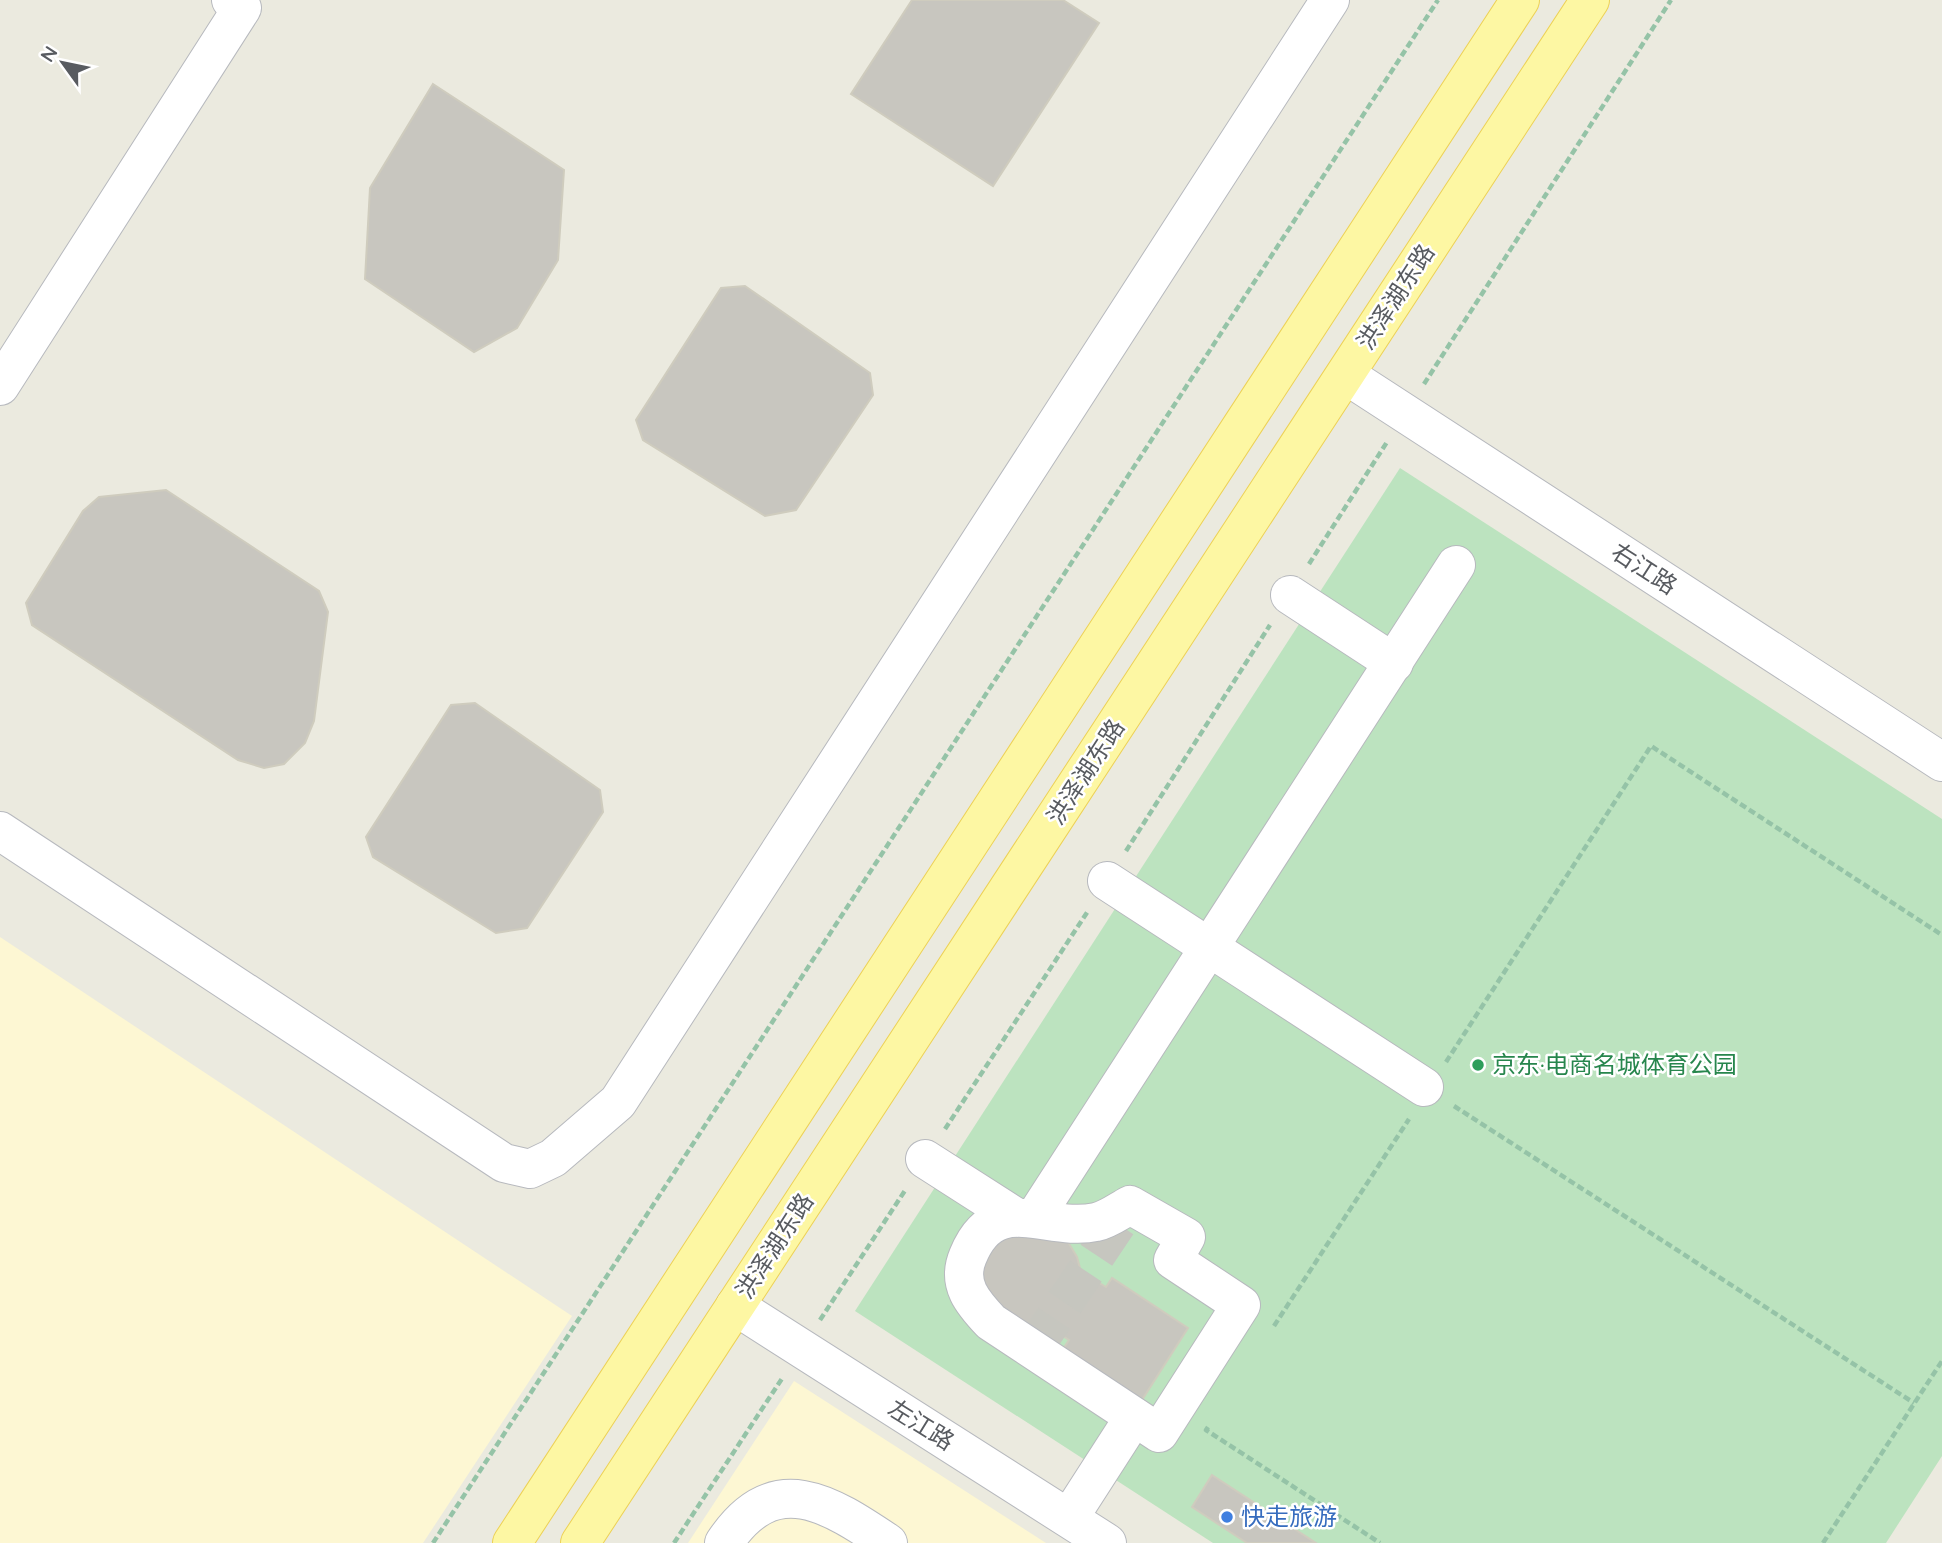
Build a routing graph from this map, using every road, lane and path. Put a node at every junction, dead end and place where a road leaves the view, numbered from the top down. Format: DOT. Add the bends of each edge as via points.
graph roads {
  1 [pos="231,0"];
  2 [pos="1330,0"];
  3 [pos="1438,0"];
  4 [pos="1520,0"];
  5 [pos="1590,0"];
  6 [pos="1671,0"];
  7 [pos="1346,375"];
  8 [pos="0,386"];
  9 [pos="1405,413"];
  10 [pos="1456,565"];
  11 [pos="1290,595"];
  12 [pos="1394,663"];
  13 [pos="1942,762"];
  14 [pos="0,831"];
  15 [pos="1107,881"];
  16 [pos="1942,935"];
  17 [pos="1210,947"];
  18 [pos="1426,1088"];
  19 [pos="925,1159"];
  20 [pos="1024,1217"];
  21 [pos="735,1306"];
  22 [pos="1273,1328"];
  23 [pos="802,1349"];
  24 [pos="1942,1361"];
  25 [pos="1914,1404"];
  26 [pos="1134,1417"];
  27 [pos="1213,1419"];
  28 [pos="1069,1518"];
  29 [pos="433,1543"];
  30 [pos="512,1543"];
  31 [pos="580,1543"];
  32 [pos="674,1543"];
  33 [pos="724,1543"];
  34 [pos="888,1543"];
  35 [pos="1107,1543"];
  36 [pos="1380,1543"];
  37 [pos="1824,1543"];
  1 -- 8 [label="street" via="242,8"];
  2 -- 14 [label="street" via="618,1102 553,1158 530,1169 504,1163"];
  3 -- 29 [label="path"];
  4 -- 30 [label="main road"];
  5 -- 7 [label="main road, 洪泽湖东路"];
  6 -- 9 [label="path"];
  7 -- 9 [label="street, 右江路"];
  7 -- 21 [label="main road, 洪泽湖东路"];
  9 -- 11 [label="path"];
  9 -- 13 [label="street, 右江路"];
  10 -- 12 [label="street"];
  11 -- 12 [label="street"];
  11 -- 15 [label="path"];
  12 -- 17 [label="street"];
  15 -- 17 [label="street"];
  15 -- 19 [label="path"];
  16 -- 18 [label="path" via="1651,746"];
  17 -- 18 [label="street"];
  17 -- 20 [label="street"];
  18 -- 22 [label="path"];
  18 -- 25 [label="path"];
  19 -- 20 [label="street"];
  19 -- 23 [label="path"];
  20 -- 26 [label="street" via="983,1231 966,1259 964,1278 973,1303 991,1322"];
  20 -- 26 [label="street" via="1096,1222 1130,1205 1186,1237 1173,1260 1241,1305 1160,1433"];
  21 -- 23 [label="street, 左江路"];
  21 -- 31 [label="main road, 洪泽湖东路"];
  23 -- 28 [label="street, 左江路"];
  23 -- 32 [label="path"];
  24 -- 25 [label="path"];
  25 -- 37 [label="path"];
  26 -- 28 [label="street"];
  27 -- 36 [label="path" via="1206,1430"];
  28 -- 35 [label="street, 左江路"];
  33 -- 34 [label="street" via="737,1523 757,1509 783,1500 806,1499 841,1511"];
}
